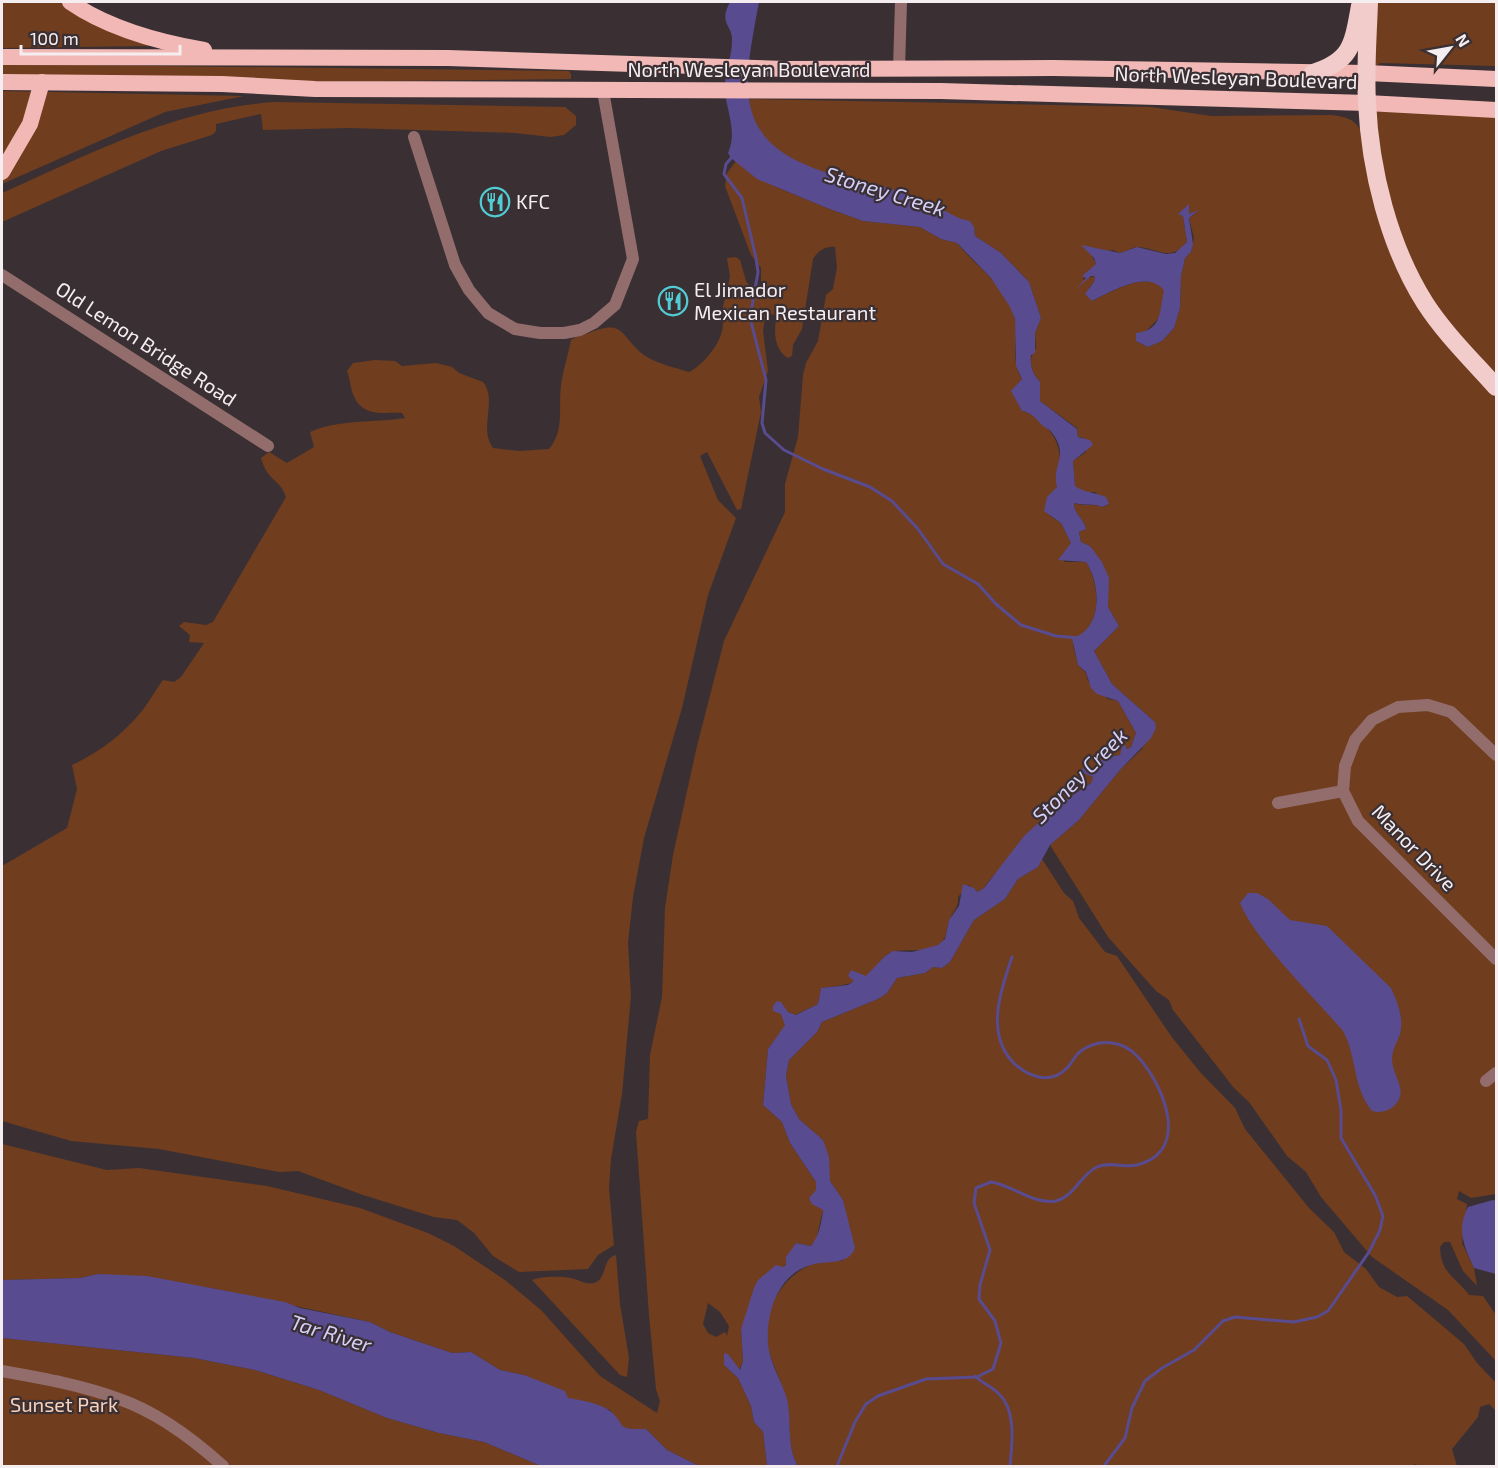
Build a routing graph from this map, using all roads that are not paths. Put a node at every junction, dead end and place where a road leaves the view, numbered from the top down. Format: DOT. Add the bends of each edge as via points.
graph roads {
  1 [pos="70,2"];
  2 [pos="901,2"];
  3 [pos="1361,2"];
  4 [pos="1369,2"];
  5 [pos="2,57"];
  6 [pos="261,58"];
  7 [pos="1053,68"];
  8 [pos="899,69"];
  9 [pos="1313,73"];
  10 [pos="1367,74"];
  11 [pos="1497,79"];
  12 [pos="2,82"];
  13 [pos="42,82"];
  14 [pos="603,91"];
  15 [pos="1053,93"];
  16 [pos="1367,103"];
  17 [pos="1497,110"];
  18 [pos="414,137"];
  19 [pos="2,172"];
  20 [pos="2,275"];
  21 [pos="1497,387"];
  22 [pos="268,446"];
  23 [pos="1497,755"];
  24 [pos="1343,791"];
  25 [pos="1278,803"];
  26 [pos="1497,959"];
  27 [pos="1497,1073"];
  28 [pos="1486,1081"];
  29 [pos="2,1371"];
  30 [pos="223,1467"];
  1 -- 6 [label="highway" via="114,25 162,42"];
  2 -- 8 [label="street"];
  3 -- 9 [label="highway" via="1348,54 1332,67"];
  4 -- 10 [label="highway"];
  5 -- 6 [label="highway, North Wesleyan Boulevard"];
  6 -- 8 [label="highway, North Wesleyan Boulevard" via="448,58"];
  7 -- 8 [label="highway, North Wesleyan Boulevard"];
  7 -- 9 [label="highway, North Wesleyan Boulevard"];
  7 -- 15 [label="highway"];
  9 -- 10 [label="highway, North Wesleyan Boulevard"];
  10 -- 11 [label="highway, North Wesleyan Boulevard"];
  10 -- 16 [label="highway"];
  12 -- 13 [label="highway, North Wesleyan Boulevard"];
  13 -- 14 [label="highway, North Wesleyan Boulevard"];
  13 -- 19 [label="highway" via="30,124"];
  14 -- 15 [label="highway, North Wesleyan Boulevard"];
  14 -- 18 [label="street" via="633,259 615,305 580,330 540,333 515,329 488,313 455,266"];
  15 -- 16 [label="highway, North Wesleyan Boulevard"];
  16 -- 17 [label="highway, North Wesleyan Boulevard"];
  16 -- 21 [label="highway" via="1378,180 1398,251 1434,316"];
  20 -- 22 [label="street, Old Lemon Bridge Road"];
  23 -- 24 [label="street" via="1451,711 1428,705 1398,707 1372,720 1355,740 1345,766"];
  24 -- 25 [label="street"];
  24 -- 26 [label="street, Manor Drive" via="1358,821"];
  27 -- 28 [label="street"];
  29 -- 30 [label="street" via="121,1399 170,1426"];
}
